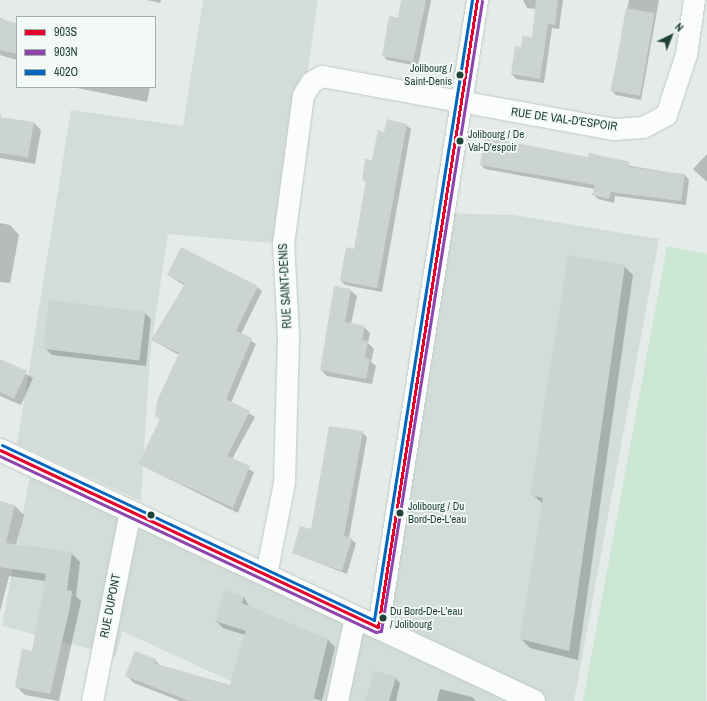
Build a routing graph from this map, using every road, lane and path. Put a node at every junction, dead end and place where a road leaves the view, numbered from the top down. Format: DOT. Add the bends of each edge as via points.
graph roads {
  1 [pos="477,0"];
  2 [pos="694,0"];
  3 [pos="461,104"];
  4 [pos="0,450"];
  5 [pos="130,511"];
  6 [pos="266,574"];
  7 [pos="355,616"];
  8 [pos="378,627"];
  9 [pos="92,701"];
  10 [pos="337,701"];
  11 [pos="534,701"];
  1 -- 3 [label="street"];
  2 -- 3 [label="street, RUE DE VAL-D'ESPOIR" via="686,54 666,115 643,127 614,129"];
  3 -- 6 [label="street, RUE SAINT-DENIS" via="322,76 311,82 303,95 283,244 288,335 284,482"];
  3 -- 8 [label="street"];
  4 -- 5 [label="street"];
  5 -- 6 [label="street"];
  5 -- 9 [label="street, RUE DUPONT"];
  6 -- 7 [label="street"];
  7 -- 8 [label="street"];
  7 -- 10 [label="street"];
  8 -- 11 [label="street"];
}
